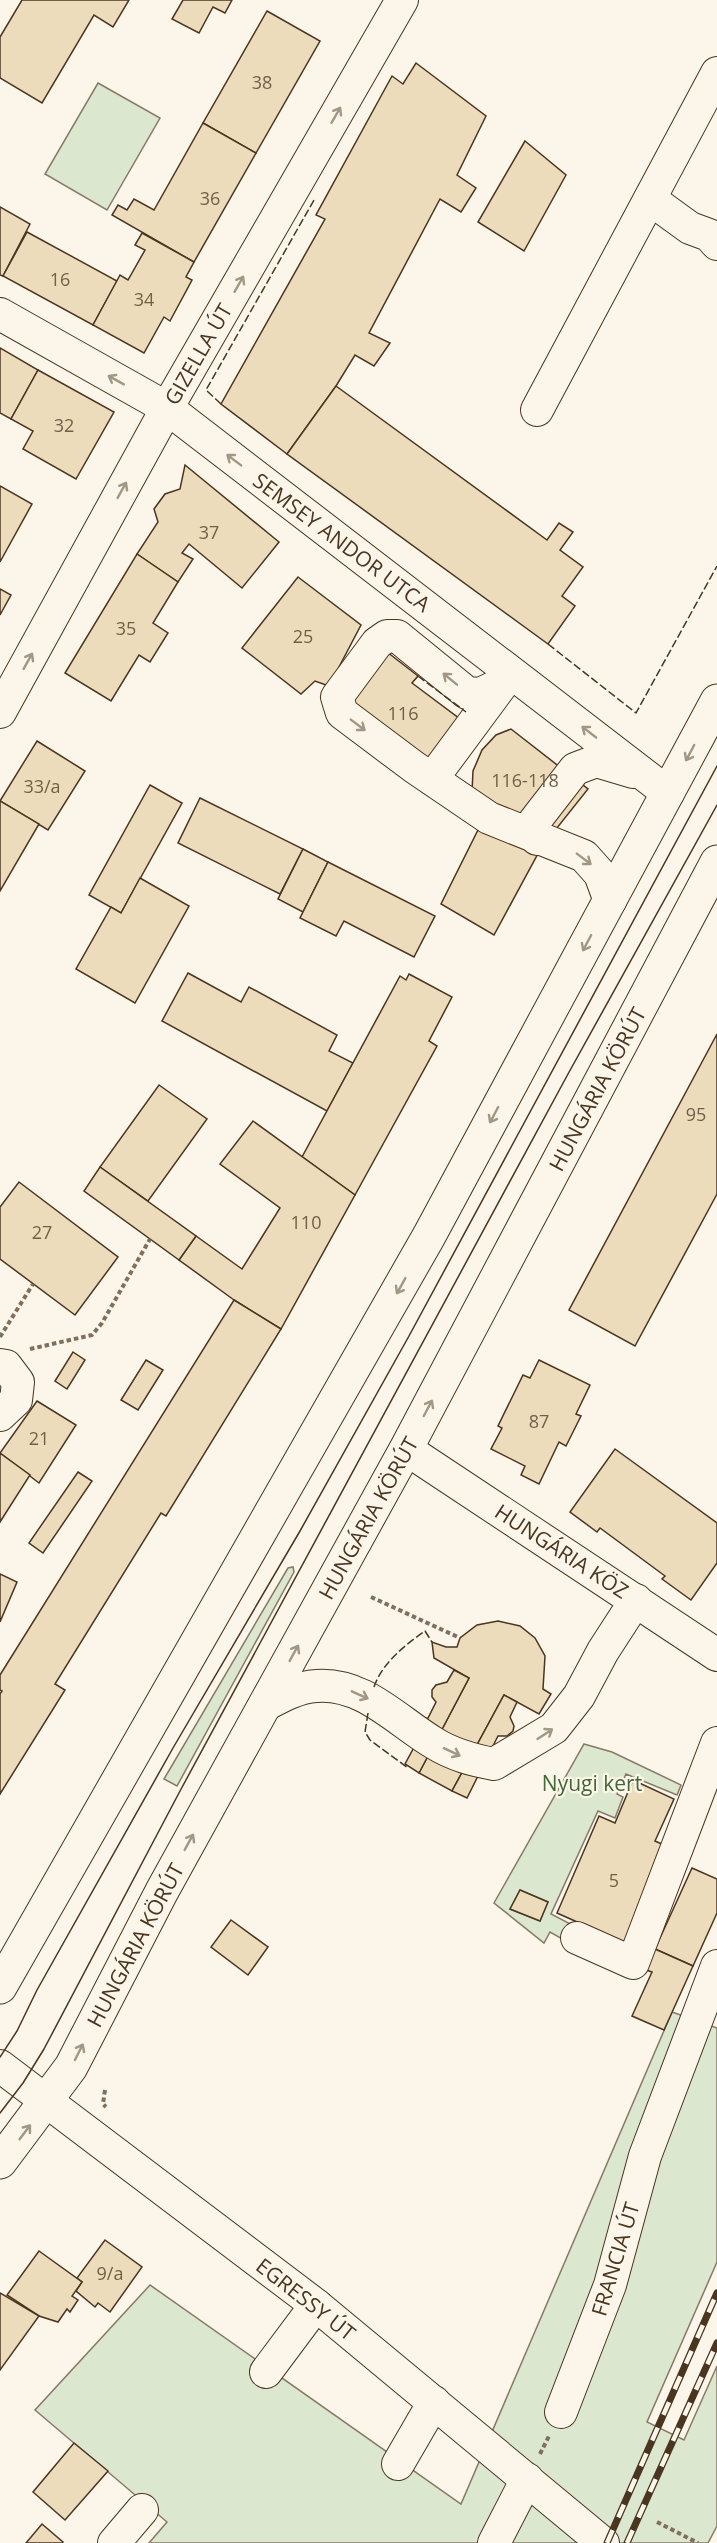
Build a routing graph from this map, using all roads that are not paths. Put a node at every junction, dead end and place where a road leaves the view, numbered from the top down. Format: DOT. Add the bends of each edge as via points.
graph roads {
  1 [pos="402,0"];
  2 [pos="717,73"];
  3 [pos="650,199"];
  4 [pos="717,244"];
  5 [pos="0,314"];
  6 [pos="167,408"];
  7 [pos="537,410"];
  8 [pos="509,680"];
  9 [pos="717,701"];
  10 [pos="0,712"];
  11 [pos="423,773"];
  12 [pos="657,784"];
  13 [pos="537,839"];
  14 [pos="717,862"];
  15 [pos="610,901"];
  16 [pos="13,1357"];
  17 [pos="0,1415"];
  18 [pos="406,1449"];
  19 [pos="636,1600"];
  20 [pos="717,1655"];
  21 [pos="265,1705"];
  22 [pos="717,1743"];
  23 [pos="577,1938"];
  24 [pos="717,1966"];
  25 [pos="0,1987"];
  26 [pos="0,2066"];
  27 [pos="48,2101"];
  28 [pos="0,2162"];
  29 [pos="316,2305"];
  30 [pos="266,2372"];
  31 [pos="434,2402"];
  32 [pos="561,2412"];
  33 [pos="398,2464"];
  34 [pos="527,2479"];
  35 [pos="142,2510"];
  36 [pos="114,2543"];
  37 [pos="494,2543"];
  38 [pos="603,2543"];
  6 -- 1 [label="street, GIZELLA ÚT, one-way"];
  2 -- 3 [label="street"];
  3 -- 4 [label="street" via="690,228 709,235"];
  3 -- 7 [label="street"];
  6 -- 5 [label="street, SEMSEY ANDOR UTCA, one-way"];
  8 -- 6 [label="street, SEMSEY ANDOR UTCA, one-way"];
  10 -- 6 [label="street, GIZELLA ÚT, one-way"];
  8 -- 11 [label="street"];
  8 -- 11 [label="street, one-way" via="480,694 466,693 397,636 387,636 377,643 337,697 338,706 342,713"];
  12 -- 8 [label="street, SEMSEY ANDOR UTCA, one-way"];
  9 -- 12 [label="main road, one-way"];
  11 -- 13 [label="street" via="489,818"];
  12 -- 13 [label="street" via="596,761 574,769 534,822"];
  12 -- 15 [label="main road"];
  13 -- 15 [label="street, one-way" via="584,856 600,874"];
  18 -- 14 [label="main road, HUNGÁRIA KÖRÚT, one-way"];
  15 -- 25 [label="main road, one-way" via="429,1236"];
  16 -- 17 [label="street" via="6,1366 18,1382 16,1400"];
  18 -- 19 [label="street, HUNGÁRIA KÖZ"];
  21 -- 18 [label="main road, HUNGÁRIA KÖRÚT, one-way"];
  19 -- 20 [label="street, HUNGÁRIA KÖZ"];
  21 -- 19 [label="street, one-way" via="316,1686 347,1689 370,1699 434,1744 468,1760 494,1764 554,1728 579,1696"];
  27 -- 21 [label="main road, HUNGÁRIA KÖRÚT, one-way" via="71,2067"];
  22 -- 23 [label="street" via="633,1963"];
  24 -- 32 [label="street, FRANCIA ÚT" via="645,2156 609,2285"];
  26 -- 27 [label="street, EGRESSY ÚT"];
  28 -- 27 [label="main road, HUNGÁRIA KÖRÚT, one-way"];
  27 -- 29 [label="street, EGRESSY ÚT"];
  29 -- 30 [label="street"];
  29 -- 31 [label="street, EGRESSY ÚT"];
  31 -- 33 [label="street"];
  31 -- 34 [label="street, EGRESSY ÚT"];
  34 -- 37 [label="street"];
  34 -- 38 [label="street, EGRESSY ÚT"];
  35 -- 36 [label="street"];
}
